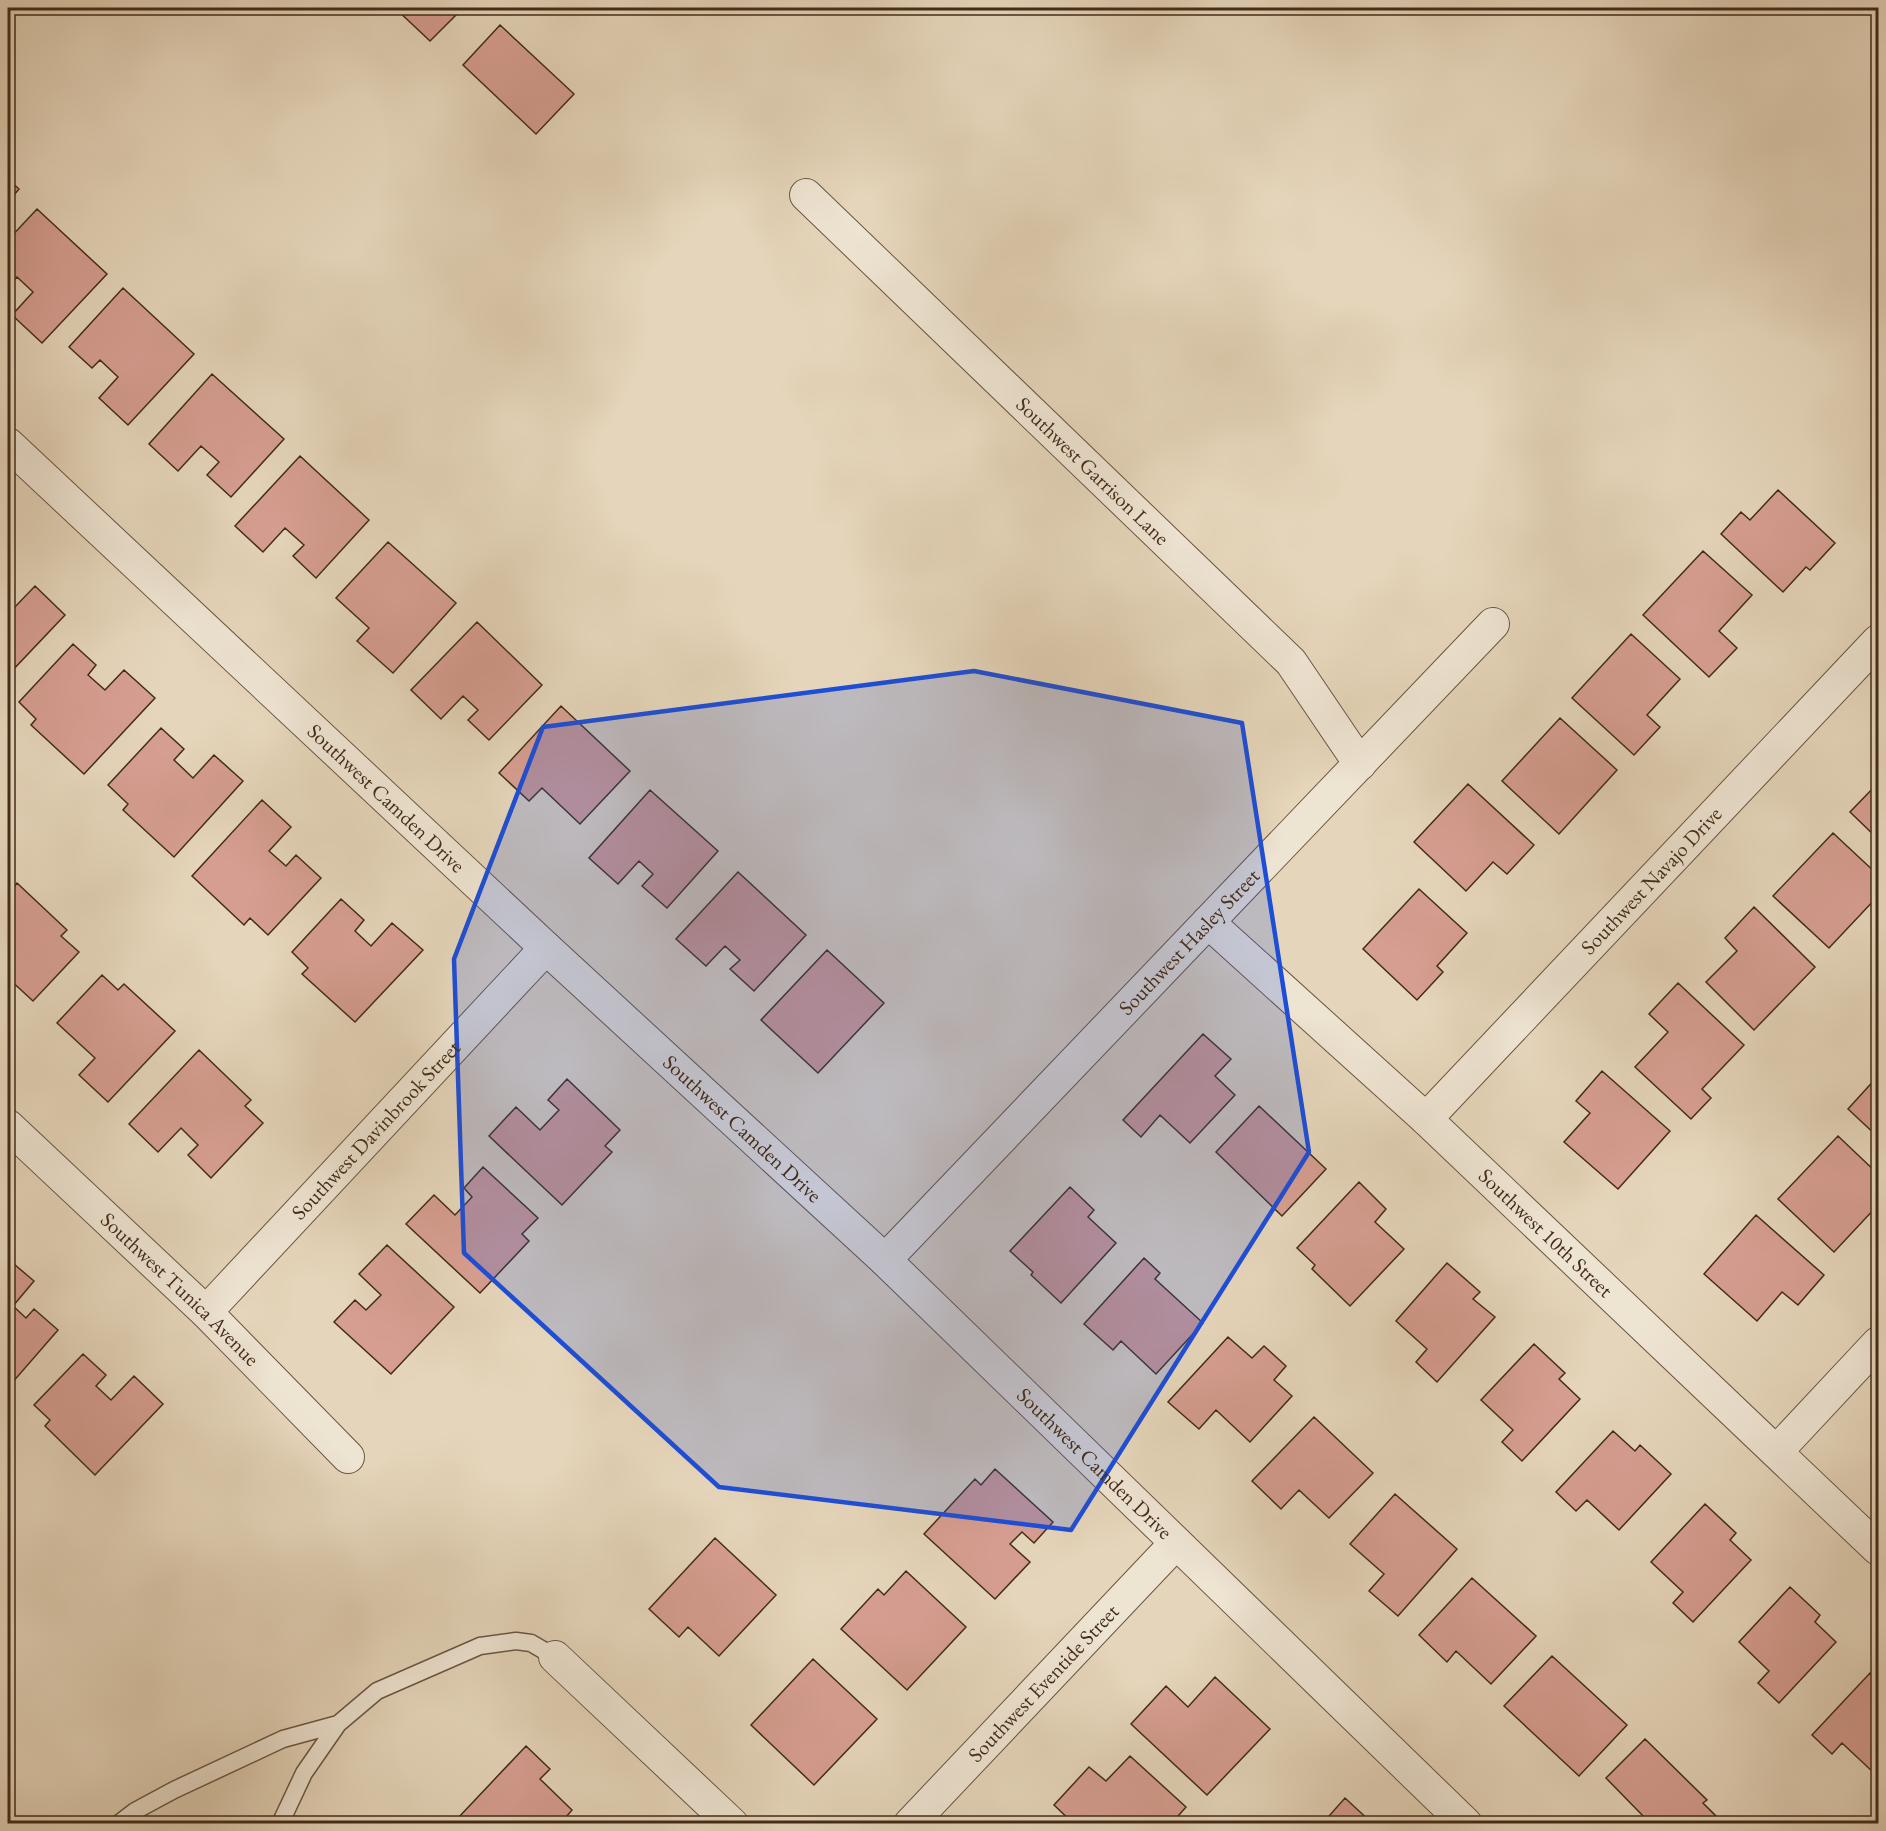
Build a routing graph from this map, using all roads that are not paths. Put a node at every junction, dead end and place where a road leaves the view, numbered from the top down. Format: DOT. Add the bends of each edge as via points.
graph roads {
  1 [pos="806,195"];
  2 [pos="8,444"];
  3 [pos="1492,624"];
  4 [pos="1878,641"];
  5 [pos="1360,764"];
  6 [pos="1208,922"];
  7 [pos="546,948"];
  8 [pos="1425,1119"];
  9 [pos="8,1126"];
  10 [pos="885,1260"];
  11 [pos="206,1312"];
  12 [pos="1878,1343"];
  13 [pos="1777,1451"];
  14 [pos="348,1457"];
  15 [pos="1176,1543"];
  16 [pos="1878,1549"];
  17 [pos="555,1656"];
  18 [pos="338,1724"];
  19 [pos="118,1824"];
  20 [pos="280,1824"];
  21 [pos="732,1824"];
  22 [pos="910,1824"];
  23 [pos="1466,1824"];
  1 -- 5 [label="street, Southwest Garrison Lane" via="1291,662"];
  2 -- 7 [label="street, Southwest Camden Drive"];
  3 -- 5 [label="street, Southwest Hasley Street"];
  4 -- 8 [label="street, Southwest Navajo Drive"];
  5 -- 6 [label="street, Southwest Hasley Street"];
  6 -- 8 [label="street, Southwest 10th Street"];
  6 -- 10 [label="street, Southwest Hasley Street"];
  7 -- 10 [label="street, Southwest Camden Drive"];
  7 -- 11 [label="street, Southwest Davinbrook Street"];
  8 -- 13 [label="street, Southwest 10th Street"];
  9 -- 11 [label="street, Southwest Tunica Avenue"];
  10 -- 15 [label="street, Southwest Camden Drive"];
  11 -- 14 [label="street, Southwest Tunica Avenue"];
  12 -- 13 [label="street"];
  13 -- 16 [label="street, Southwest 10th Street"];
  15 -- 22 [label="street, Southwest Eventide Street"];
  15 -- 23 [label="street, Southwest Camden Drive"];
  17 -- 18 [label="lane" via="531,1643 516,1641 480,1646 377,1691"];
  17 -- 21 [label="street"];
  18 -- 19 [label="lane" via="283,1739 174,1790"];
  18 -- 20 [label="lane" via="304,1773"];
}
